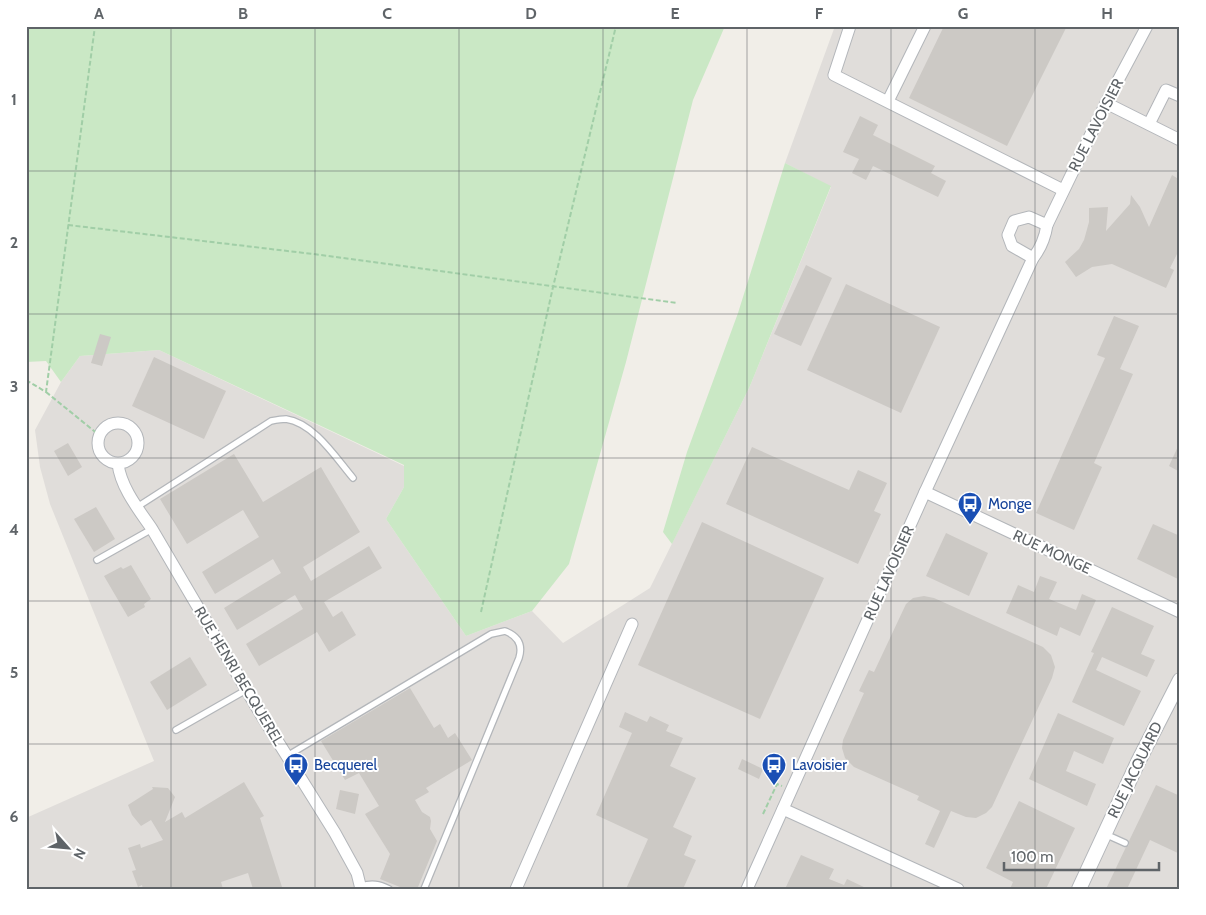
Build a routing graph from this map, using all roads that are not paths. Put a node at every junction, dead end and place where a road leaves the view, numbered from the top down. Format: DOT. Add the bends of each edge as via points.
graph roads {
  1 [pos="850,26"];
  2 [pos="925,26"];
  3 [pos="1147,26"];
  4 [pos="1180,96"];
  5 [pos="888,101"];
  6 [pos="1106,103"];
  7 [pos="1148,124"];
  8 [pos="1180,140"];
  9 [pos="1063,190"];
  10 [pos="1048,225"];
  11 [pos="1033,258"];
  12 [pos="118,464"];
  13 [pos="352,478"];
  14 [pos="925,492"];
  15 [pos="137,507"];
  16 [pos="152,530"];
  17 [pos="97,560"];
  18 [pos="1180,612"];
  19 [pos="632,624"];
  20 [pos="1180,680"];
  21 [pos="246,690"];
  22 [pos="176,730"];
  23 [pos="287,756"];
  24 [pos="783,809"];
  25 [pos="1105,834"];
  26 [pos="1125,843"];
  27 [pos="361,888"];
  28 [pos="390,889"];
  29 [pos="424,889"];
  30 [pos="516,889"];
  31 [pos="747,889"];
  32 [pos="958,889"];
  33 [pos="1080,889"];
  1 -- 5 [label="street" via="834,75"];
  2 -- 5 [label="street"];
  3 -- 6 [label="street, RUE LAVOISIER"];
  4 -- 7 [label="street" via="1166,90"];
  5 -- 9 [label="street"];
  6 -- 7 [label="street"];
  6 -- 9 [label="street, RUE LAVOISIER"];
  7 -- 8 [label="street"];
  9 -- 10 [label="street, RUE LAVOISIER"];
  10 -- 11 [label="street, RUE LAVOISIER" via="1045,238"];
  10 -- 11 [label="street" via="1029,217 1014,221 1008,235 1012,246"];
  11 -- 14 [label="street, RUE LAVOISIER"];
  12 -- 12 [label="street" via="135,455 138,448 137,435 122,423 108,425 99,435 101,454"];
  12 -- 15 [label="street, RUE HENRI BECQUEREL" via="122,481"];
  13 -- 15 [label="lane" via="314,433 301,423 285,419 271,421"];
  14 -- 18 [label="street, RUE MONGE"];
  14 -- 24 [label="street, RUE LAVOISIER"];
  15 -- 16 [label="street, RUE HENRI BECQUEREL"];
  16 -- 17 [label="lane"];
  16 -- 21 [label="street, RUE HENRI BECQUEREL"];
  19 -- 30 [label="street"];
  20 -- 25 [label="street, RUE JACQUARD"];
  21 -- 22 [label="lane"];
  21 -- 23 [label="street, RUE HENRI BECQUEREL"];
  23 -- 27 [label="street, RUE HENRI BECQUEREL" via="336,833 357,873"];
  23 -- 29 [label="lane" via="491,634 505,631 516,638 521,647 519,658"];
  24 -- 31 [label="street, RUE LAVOISIER"];
  24 -- 32 [label="street"];
  25 -- 26 [label="lane"];
  25 -- 33 [label="street, RUE JACQUARD"];
  27 -- 28 [label="lane" via="378,884"];
}
